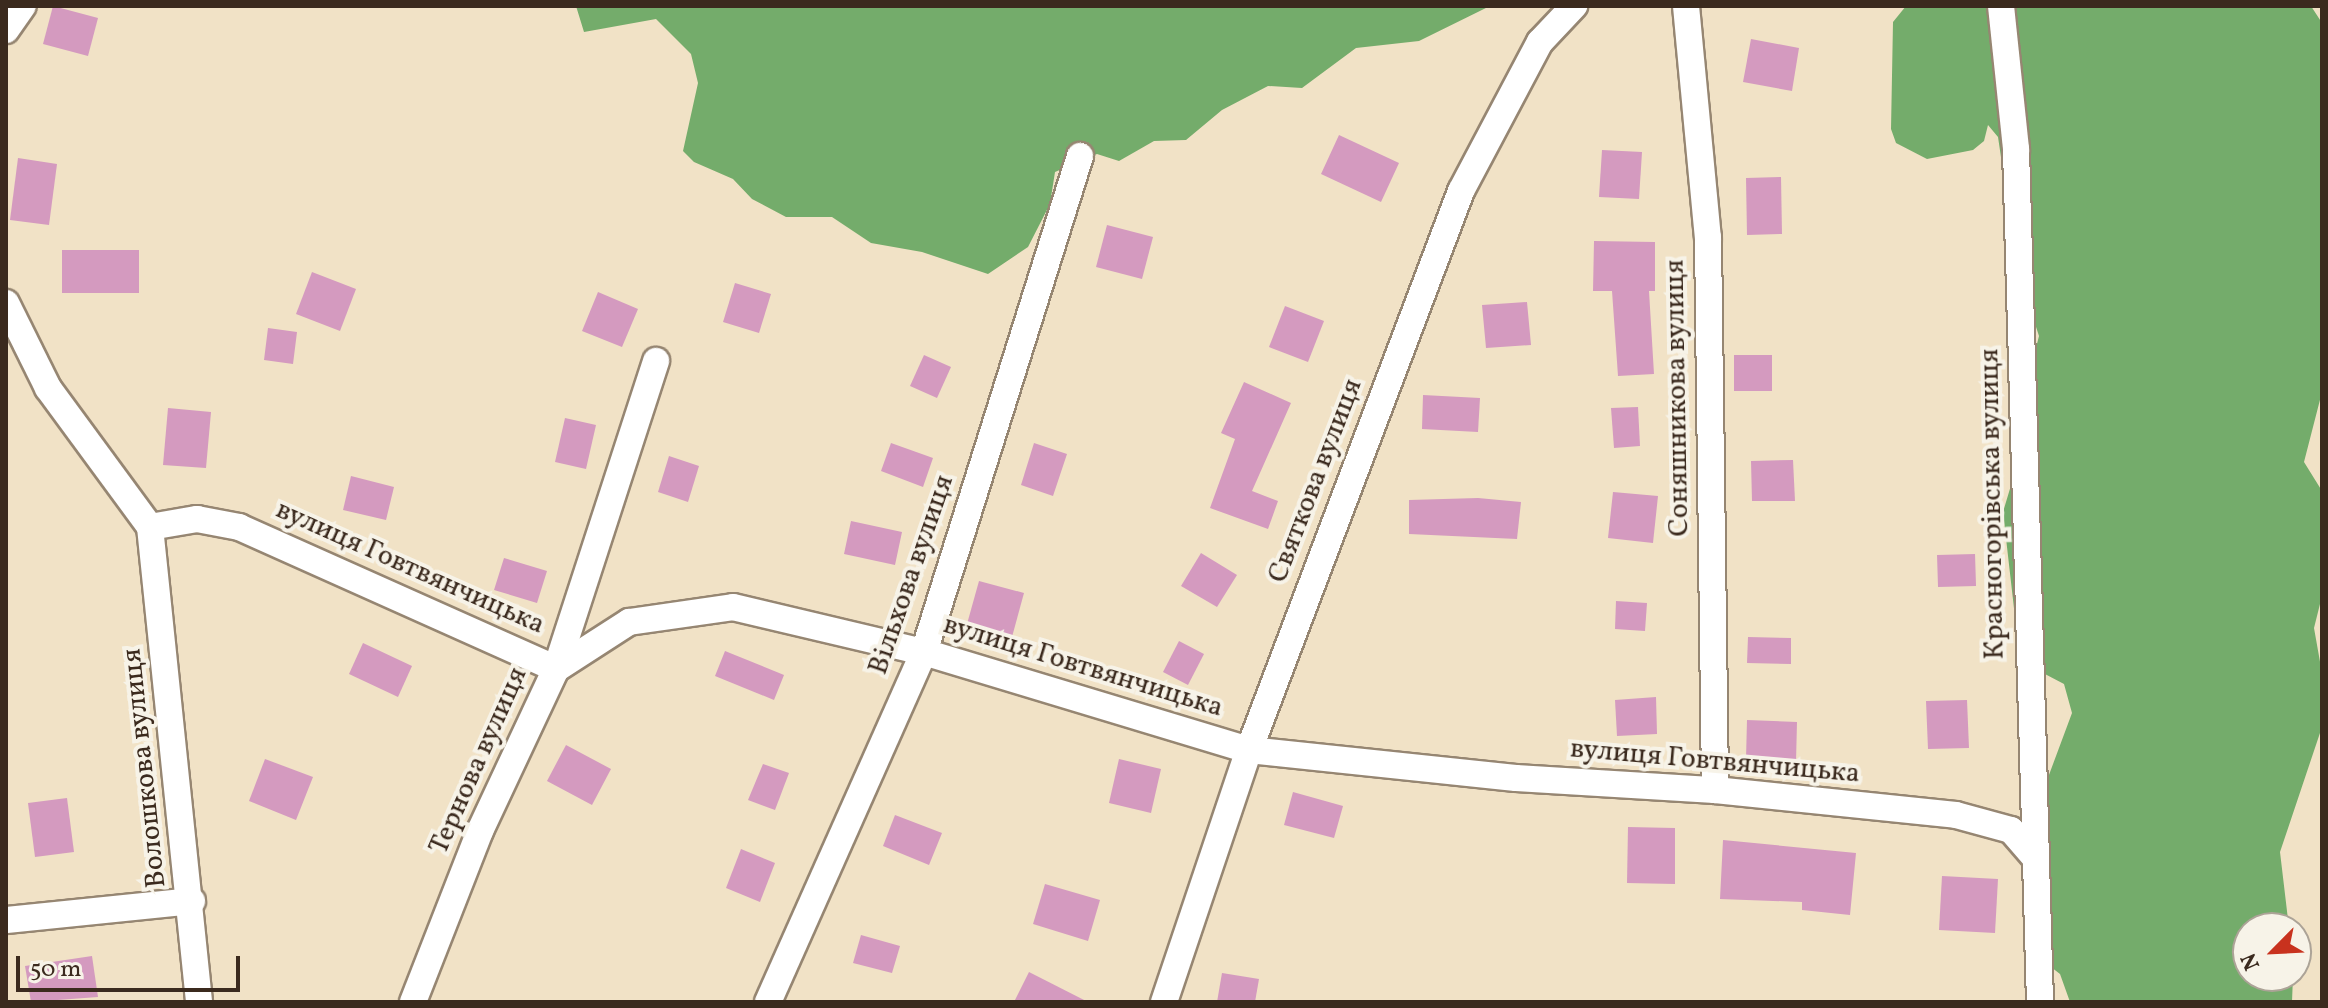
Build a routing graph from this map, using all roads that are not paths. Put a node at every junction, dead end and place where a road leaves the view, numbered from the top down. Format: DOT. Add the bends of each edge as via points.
graph roads {
  1 [pos="23,6"];
  2 [pos="1574,6"];
  3 [pos="1686,6"];
  4 [pos="2001,6"];
  5 [pos="6,30"];
  6 [pos="1080,156"];
  7 [pos="6,303"];
  8 [pos="656,361"];
  9 [pos="150,527"];
  10 [pos="924,652"];
  11 [pos="556,669"];
  12 [pos="1249,750"];
  13 [pos="1715,790"];
  14 [pos="2033,855"];
  15 [pos="192,901"];
  16 [pos="6,920"];
  17 [pos="199,1002"];
  18 [pos="413,1002"];
  19 [pos="768,1002"];
  20 [pos="1164,1002"];
  21 [pos="2040,1002"];
  1 -- 5 [label="street"];
  2 -- 12 [label="street, Святкова вулиця" via="1540,42 1461,191"];
  3 -- 13 [label="street, Соняшникова вулиця" via="1708,237"];
  4 -- 14 [label="street, Красногорівська вулиця" via="2016,149"];
  6 -- 10 [label="street, Вільхова вулиця"];
  7 -- 9 [label="street" via="48,388"];
  8 -- 11 [label="street, Тернова вулиця"];
  9 -- 11 [label="street, вулиця Говтвянчицька" via="197,519 239,527"];
  9 -- 15 [label="street, Волошкова вулиця"];
  10 -- 11 [label="street, вулиця Говтвянчицька" via="733,607 629,622"];
  10 -- 12 [label="street, вулиця Говтвянчицька"];
  10 -- 19 [label="street, Вільхова вулиця"];
  11 -- 18 [label="street, Тернова вулиця" via="480,831"];
  12 -- 13 [label="street, вулиця Говтвянчицька" via="1516,778"];
  12 -- 20 [label="street, Святкова вулиця"];
  13 -- 14 [label="street, вулиця Говтвянчицька" via="1956,815 2011,830"];
  14 -- 21 [label="street, Красногорівська вулиця"];
  15 -- 16 [label="street"];
  15 -- 17 [label="street, Волошкова вулиця"];
}
